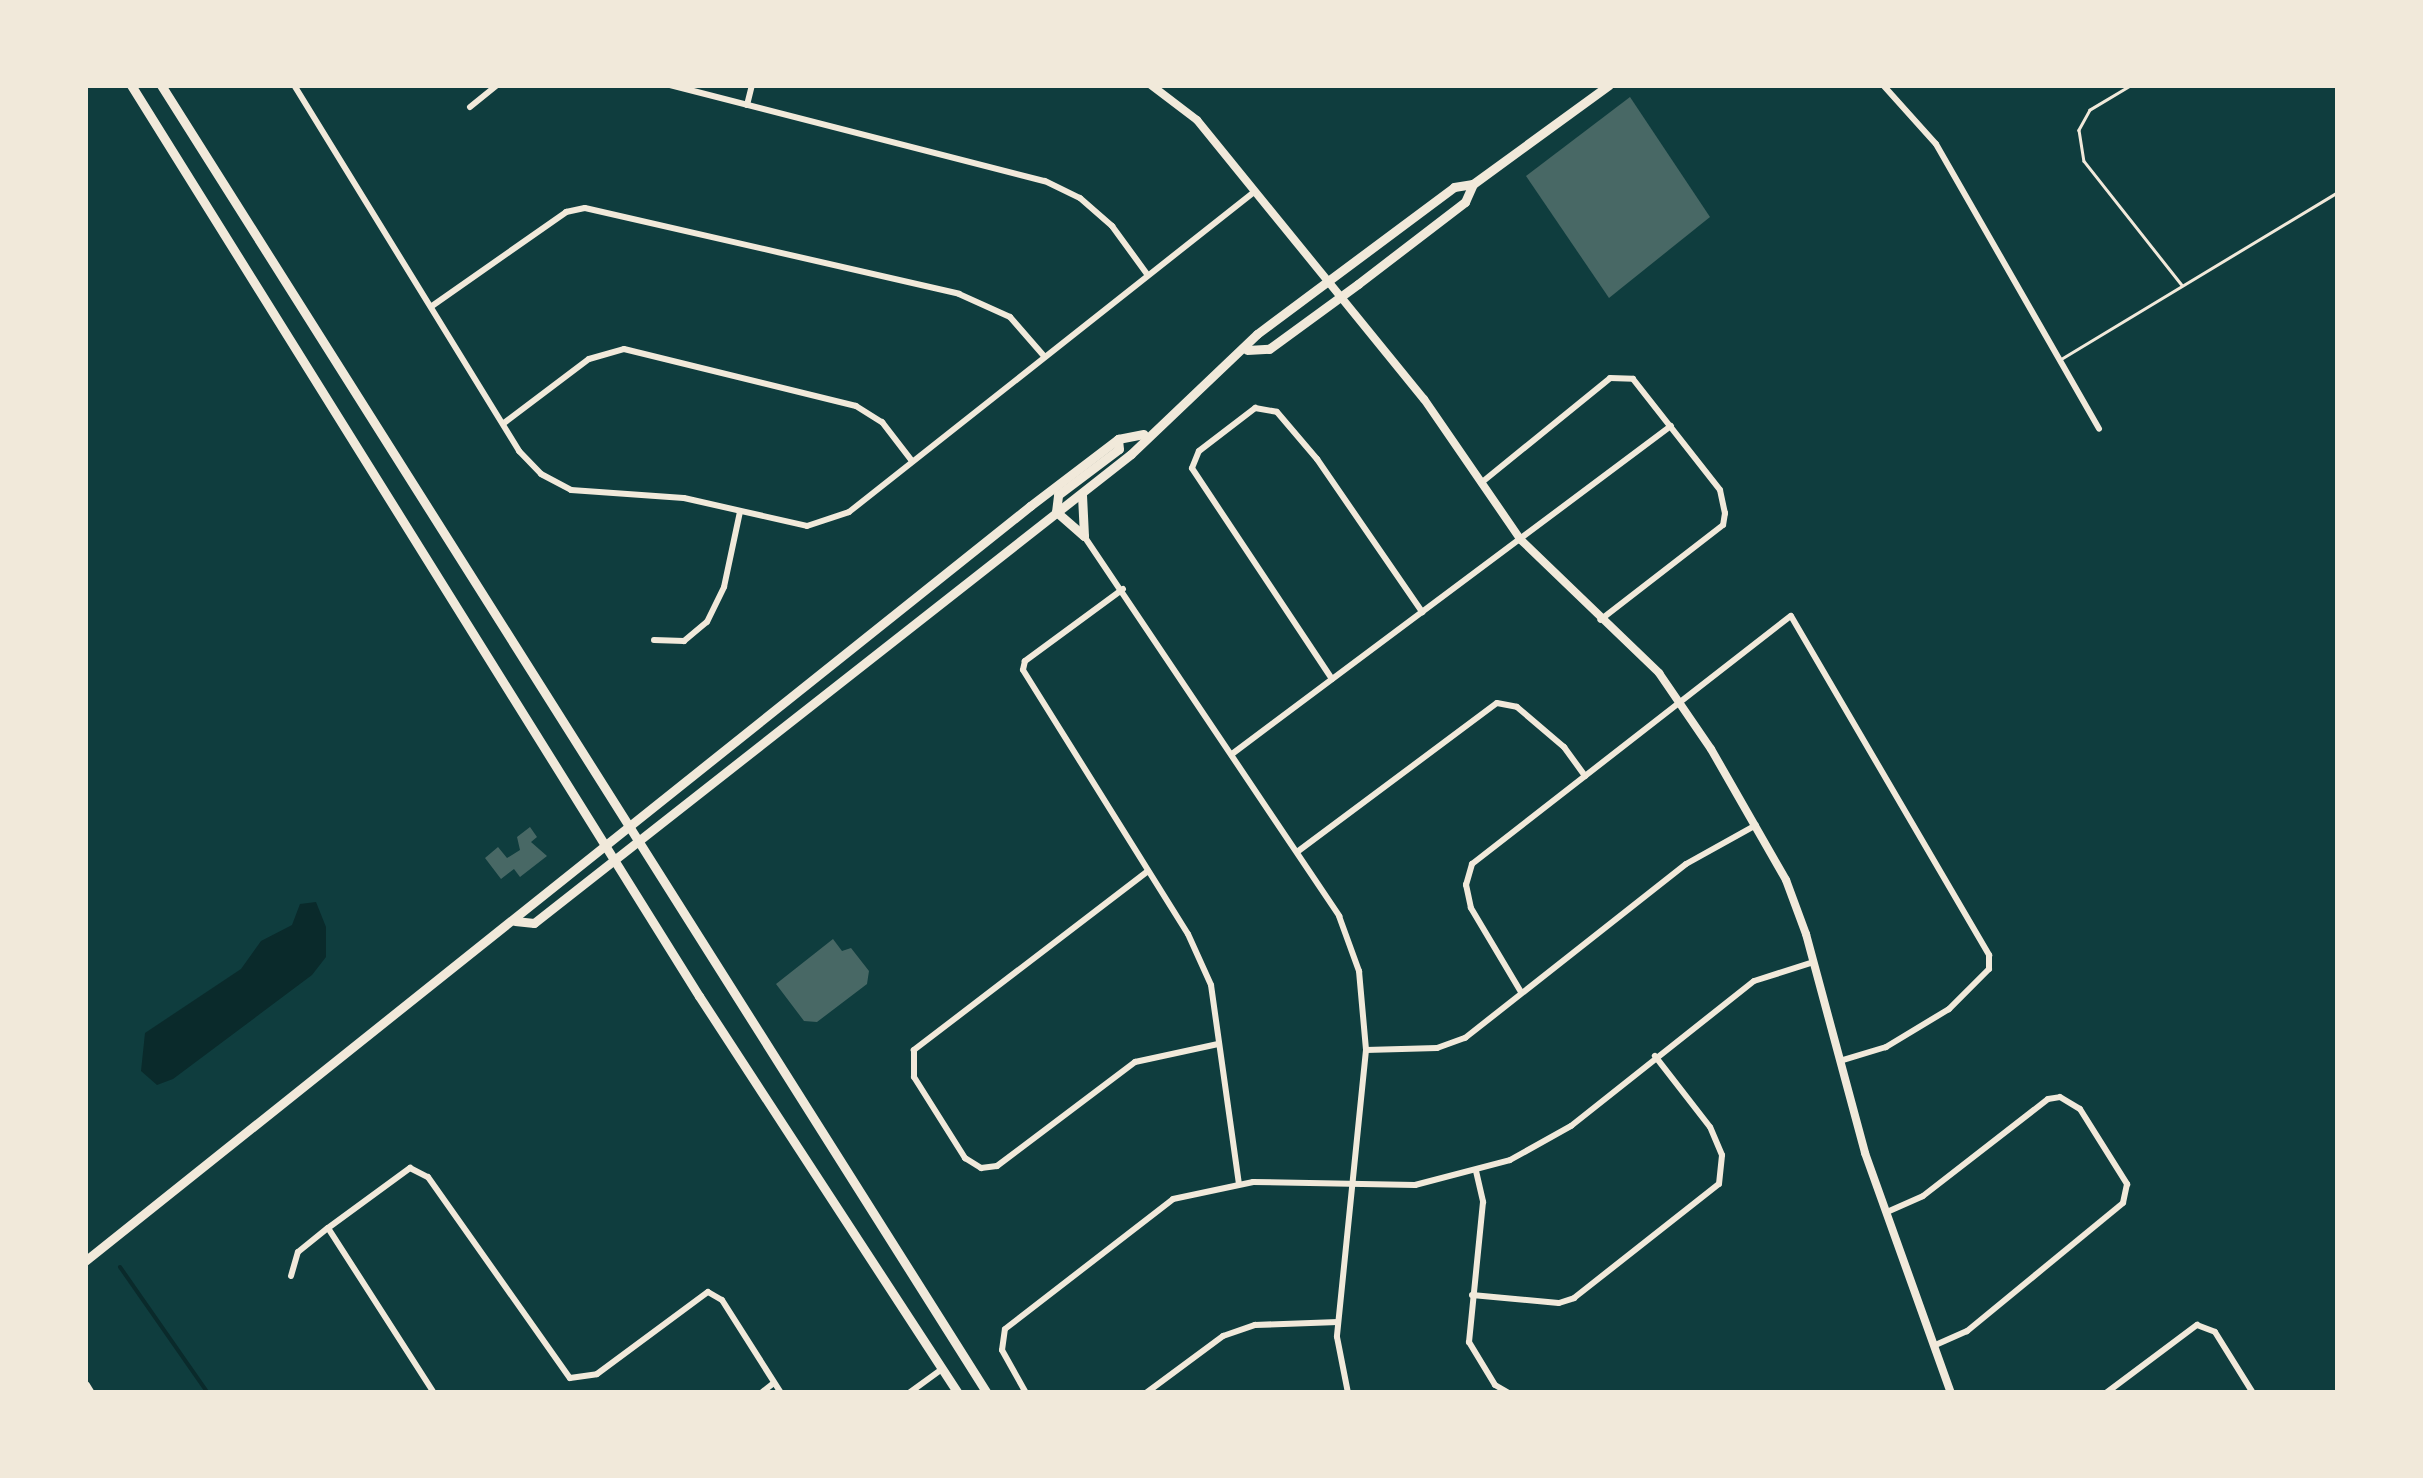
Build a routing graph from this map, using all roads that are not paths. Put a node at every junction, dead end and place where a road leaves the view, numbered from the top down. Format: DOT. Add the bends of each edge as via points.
graph roads {
  1 [pos="131,85"];
  2 [pos="161,85"];
  3 [pos="294,85"];
  4 [pos="497,85"];
  5 [pos="670,85"];
  6 [pos="752,85"];
  7 [pos="1151,85"];
  8 [pos="1609,85"];
  9 [pos="1883,85"];
  10 [pos="2132,85"];
  11 [pos="747,105"];
  12 [pos="470,107"];
  13 [pos="1474,184"];
  14 [pos="1254,192"];
  15 [pos="2338,192"];
  16 [pos="1147,274"];
  17 [pos="1327,282"];
  18 [pos="2182,285"];
  19 [pos="1339,298"];
  20 [pos="432,306"];
  21 [pos="1248,350"];
  22 [pos="1044,356"];
  23 [pos="2060,361"];
  24 [pos="504,423"];
  25 [pos="1671,426"];
  26 [pos="2099,430"];
  27 [pos="1144,434"];
  28 [pos="1118,438"];
  29 [pos="912,460"];
  30 [pos="1109,471"];
  31 [pos="1480,484"];
  32 [pos="740,512"];
  33 [pos="1056,512"];
  34 [pos="1084,536"];
  35 [pos="1521,540"];
  36 [pos="1124,588"];
  37 [pos="1422,612"];
  38 [pos="1600,620"];
  39 [pos="873,631"];
  40 [pos="654,640"];
  41 [pos="885,646"];
  42 [pos="1332,679"];
  43 [pos="1678,702"];
  44 [pos="1232,754"];
  45 [pos="1585,776"];
  46 [pos="628,824"];
  47 [pos="1756,826"];
  48 [pos="639,840"];
  49 [pos="602,843"];
  50 [pos="1297,852"];
  51 [pos="613,861"];
  52 [pos="1148,870"];
  53 [pos="515,921"];
  54 [pos="1814,962"];
  55 [pos="1521,992"];
  56 [pos="1218,1044"];
  57 [pos="1366,1050"];
  58 [pos="1655,1056"];
  59 [pos="1840,1061"];
  60 [pos="1476,1171"];
  61 [pos="1239,1184"];
  62 [pos="1353,1185"];
  63 [pos="1887,1212"];
  64 [pos="328,1228"];
  65 [pos="87,1257"];
  66 [pos="291,1276"];
  67 [pos="1472,1294"];
  68 [pos="1338,1322"];
  69 [pos="1936,1345"];
  70 [pos="942,1368"];
  71 [pos="774,1382"];
  72 [pos="85,1385"];
  73 [pos="90,1393"];
  74 [pos="434,1393"];
  75 [pos="761,1393"];
  76 [pos="781,1393"];
  77 [pos="909,1393"];
  78 [pos="958,1393"];
  79 [pos="986,1393"];
  80 [pos="1026,1393"];
  81 [pos="1146,1393"];
  82 [pos="1348,1393"];
  83 [pos="1509,1393"];
  84 [pos="1952,1393"];
  85 [pos="2106,1393"];
  86 [pos="2253,1393"];
  1 -- 49 [label="main road"];
  2 -- 46 [label="main road"];
  3 -- 20 [label="street"];
  4 -- 12 [label="street"];
  5 -- 11 [label="street"];
  6 -- 11 [label="street"];
  7 -- 14 [label="street" via="1198,120"];
  8 -- 13 [label="main road"];
  9 -- 23 [label="street" via="1936,144"];
  10 -- 18 [label="lane" via="2090,110 2079,130 2084,161"];
  11 -- 16 [label="street" via="1045,181 1080,198 1112,226"];
  13 -- 17 [label="main road" via="1454,188"];
  13 -- 19 [label="main road" via="1466,202"];
  14 -- 16 [label="street"];
  14 -- 17 [label="street"];
  15 -- 18 [label="lane"];
  16 -- 22 [label="street"];
  17 -- 19 [label="street"];
  17 -- 21 [label="main road" via="1257,334"];
  18 -- 23 [label="lane"];
  19 -- 21 [label="main road" via="1269,350"];
  19 -- 31 [label="street" via="1424,399"];
  20 -- 22 [label="street" via="566,212 585,208 958,294 1010,317"];
  20 -- 24 [label="street"];
  21 -- 27 [label="main road"];
  22 -- 29 [label="street"];
  23 -- 26 [label="street"];
  24 -- 29 [label="street" via="590,359 624,349 856,406 882,422"];
  24 -- 32 [label="street" via="541,474 570,490 650,493"];
  25 -- 31 [label="street" via="1633,379 1610,378"];
  25 -- 35 [label="street"];
  25 -- 38 [label="street" via="1720,490 1723,526"];
  27 -- 28 [label="main road"];
  27 -- 30 [label="main road"];
  28 -- 33 [label="main road" via="1118,448 1058,495"];
  28 -- 39 [label="main road"];
  29 -- 32 [label="street" via="830,520 808,526"];
  30 -- 33 [label="main road"];
  30 -- 34 [label="main road" via="1080,497"];
  31 -- 35 [label="street"];
  32 -- 40 [label="street" via="724,587 707,622 684,641"];
  33 -- 34 [label="main road"];
  33 -- 41 [label="main road"];
  34 -- 36 [label="street"];
  35 -- 37 [label="street"];
  35 -- 38 [label="street"];
  36 -- 44 [label="street"];
  36 -- 52 [label="street" via="1026,660 1023,670"];
  37 -- 42 [label="street"];
  37 -- 42 [label="street" via="1277,412 1261,406 1227,429 1194,455 1196,478"];
  38 -- 43 [label="street" via="1650,664"];
  39 -- 41 [label="main road"];
  39 -- 46 [label="main road"];
  41 -- 48 [label="main road"];
  42 -- 44 [label="street"];
  43 -- 45 [label="street"];
  43 -- 47 [label="street"];
  43 -- 59 [label="street" via="1790,616 1984,940 1989,968 1949,1009 1886,1047"];
  44 -- 50 [label="street"];
  45 -- 50 [label="street" via="1528,717 1497,702"];
  45 -- 55 [label="street" via="1472,864 1466,877 1472,908"];
  46 -- 48 [label="main road"];
  46 -- 49 [label="main road"];
  47 -- 54 [label="street" via="1786,880"];
  47 -- 55 [label="street" via="1686,864"];
  48 -- 51 [label="main road"];
  48 -- 79 [label="main road"];
  49 -- 51 [label="main road"];
  49 -- 53 [label="main road" via="521,908"];
  50 -- 57 [label="street" via="1339,916 1359,971"];
  51 -- 53 [label="main road" via="534,922"];
  51 -- 70 [label="main road"];
  52 -- 56 [label="street" via="1211,985"];
  52 -- 56 [label="street" via="914,1050 914,1076 965,1158 981,1168 996,1166 1135,1062"];
  53 -- 65 [label="main road"];
  54 -- 58 [label="street" via="1754,981"];
  54 -- 59 [label="street"];
  55 -- 57 [label="street" via="1465,1038 1437,1048"];
  56 -- 61 [label="street"];
  57 -- 62 [label="street"];
  58 -- 60 [label="street" via="1571,1126"];
  58 -- 67 [label="street" via="1710,1126 1722,1154 1719,1184 1574,1298 1559,1303"];
  59 -- 63 [label="street"];
  60 -- 62 [label="street" via="1415,1185"];
  60 -- 67 [label="street" via="1483,1202"];
  61 -- 62 [label="street"];
  61 -- 80 [label="street" via="1173,1199 1014,1318 1002,1350"];
  62 -- 68 [label="street"];
  63 -- 69 [label="street"];
  63 -- 69 [label="street" via="1923,1196 2048,1099 2060,1097 2080,1109 2127,1184 2123,1203 1967,1331"];
  64 -- 66 [label="street" via="298,1252"];
  64 -- 71 [label="street" via="402,1170 417,1169 570,1378 596,1374 708,1292 722,1300"];
  64 -- 74 [label="street"];
  67 -- 83 [label="street" via="1468,1342 1495,1385"];
  68 -- 81 [label="street" via="1254,1325 1223,1336"];
  68 -- 82 [label="street"];
  69 -- 84 [label="street"];
  70 -- 77 [label="street"];
  70 -- 78 [label="main road"];
  71 -- 75 [label="street"];
  71 -- 76 [label="street"];
  72 -- 73 [label="main road"];
  85 -- 86 [label="street" via="2190,1327 2203,1326 2215,1332"];
}
